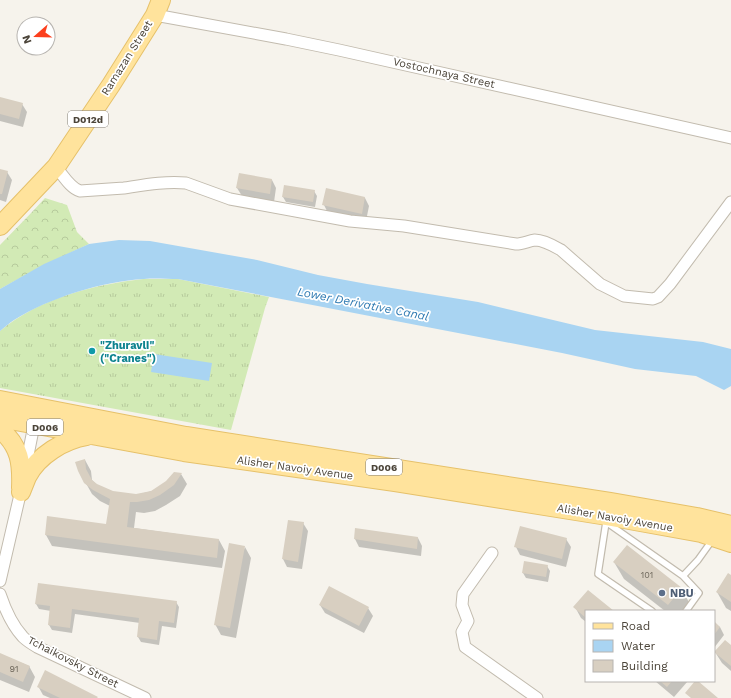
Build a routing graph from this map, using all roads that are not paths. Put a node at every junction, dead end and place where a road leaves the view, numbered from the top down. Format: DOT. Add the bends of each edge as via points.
graph roads {
  1 [pos="158,7"];
  2 [pos="731,138"];
  3 [pos="56,167"];
  4 [pos="731,202"];
  5 [pos="0,226"];
  6 [pos="0,400"];
  7 [pos="37,407"];
  8 [pos="0,418"];
  9 [pos="34,424"];
  10 [pos="0,429"];
  11 [pos="90,435"];
  12 [pos="21,492"];
  13 [pos="607,519"];
  14 [pos="731,525"];
  15 [pos="714,537"];
  16 [pos="731,543"];
  17 [pos="492,552"];
  18 [pos="683,576"];
  19 [pos="0,581"];
  20 [pos="0,594"];
  21 [pos="651,610"];
  22 [pos="687,610"];
  23 [pos="145,698"];
  24 [pos="537,698"];
  1 -- 2 [label="street, Vostochnaya Street" via="286,39"];
  1 -- 3 [label="main road, Ramazan Street / D012d" via="111,86"];
  3 -- 4 [label="street" via="73,187 80,191 169,182 186,183 230,199 350,221 404,226 516,244 540,241 561,250 600,284 624,296 653,299 670,284"];
  3 -- 5 [label="main road, Ramazan Street / D012d"];
  6 -- 7 [label="main road, Alisher Navoiy Avenue / D006"];
  7 -- 9 [label="main road"];
  7 -- 14 [label="main road, Alisher Navoiy Avenue / D006" via="186,436 610,502"];
  8 -- 9 [label="main road, Alisher Navoiy Avenue / D006"];
  9 -- 11 [label="main road, Alisher Navoiy Avenue / D006"];
  9 -- 12 [label="street"];
  10 -- 12 [label="main road" via="11,440 18,455"];
  11 -- 12 [label="main road" via="62,444 45,455 30,472"];
  11 -- 13 [label="main road, Alisher Navoiy Avenue / D006" via="184,452 394,482"];
  12 -- 19 [label="street"];
  13 -- 15 [label="main road, Alisher Navoiy Avenue / D006"];
  13 -- 18 [label="lane"];
  13 -- 21 [label="lane" via="598,574"];
  15 -- 16 [label="main road, Alisher Navoiy Avenue / D006"];
  15 -- 18 [label="lane"];
  17 -- 24 [label="street" via="463,594 462,605 468,621 462,632 465,647"];
  18 -- 22 [label="lane" via="698,593"];
  20 -- 23 [label="street, Tchaikovsky Street" via="14,626 24,638"];
}
